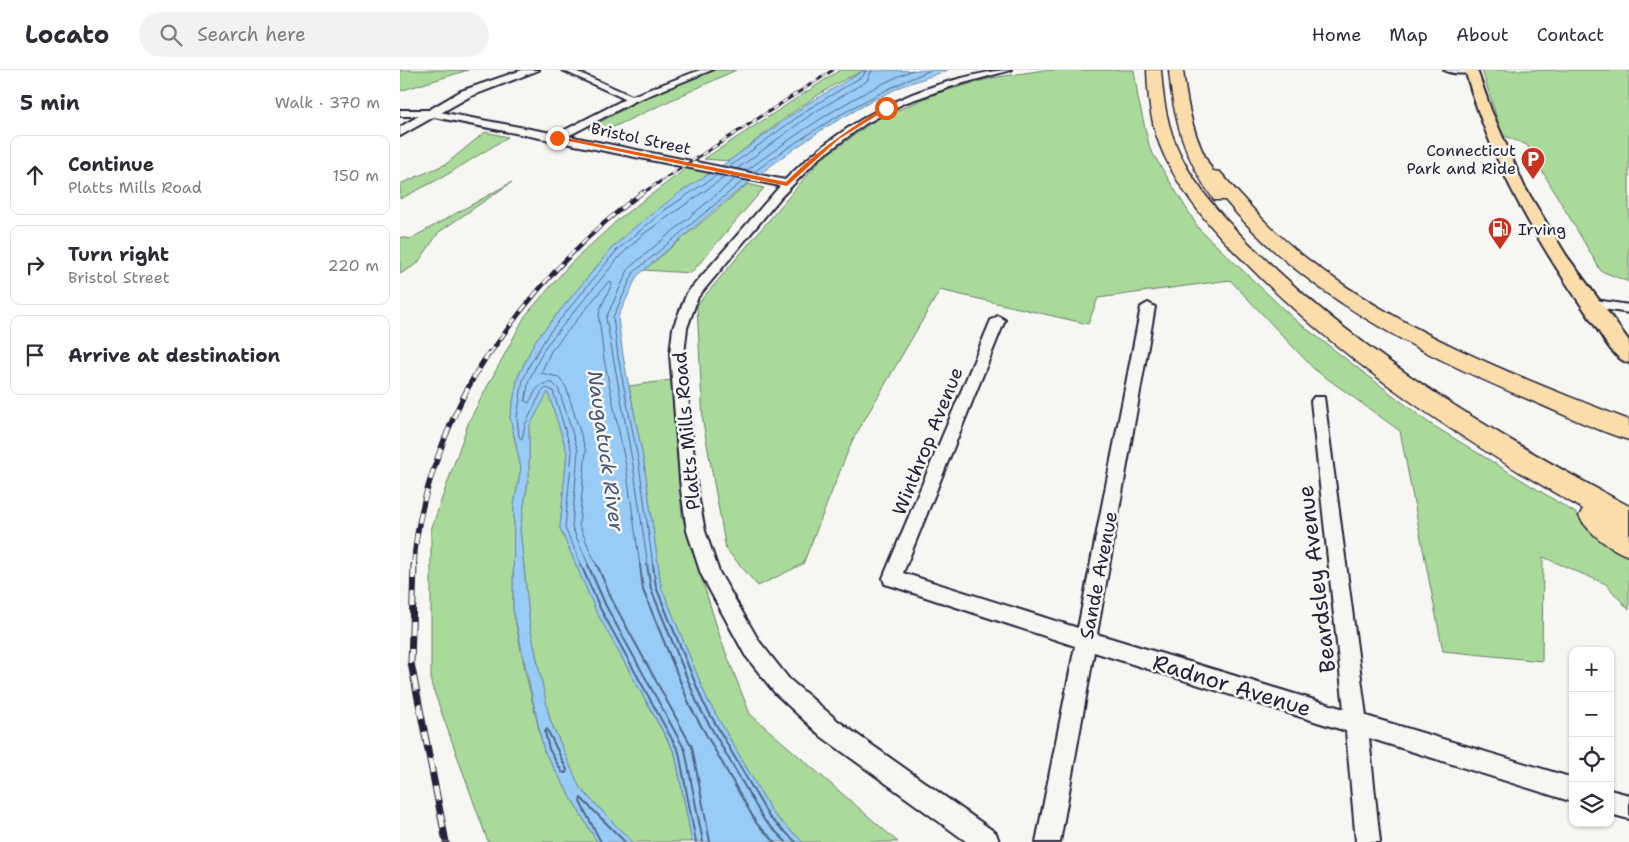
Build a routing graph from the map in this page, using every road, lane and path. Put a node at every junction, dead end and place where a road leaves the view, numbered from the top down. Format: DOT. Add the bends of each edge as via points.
graph roads {
  1 [pos="533,70"];
  2 [pos="566,70"];
  3 [pos="708,70"];
  4 [pos="1007,70"];
  5 [pos="1448,70"];
  6 [pos="1472,70"];
  7 [pos="1154,72"];
  8 [pos="1176,72"];
  9 [pos="632,99"];
  10 [pos="400,112"];
  11 [pos="429,113"];
  12 [pos="400,132"];
  13 [pos="557,138"];
  14 [pos="1188,140"];
  15 [pos="787,184"];
  16 [pos="1590,303"];
  17 [pos="1148,307"];
  18 [pos="1629,309"];
  19 [pos="998,320"];
  20 [pos="1629,356"];
  21 [pos="1386,370"];
  22 [pos="1319,401"];
  23 [pos="1576,408"];
  24 [pos="1629,424"];
  25 [pos="1629,430"];
  26 [pos="1629,500"];
  27 [pos="1629,520"];
  28 [pos="1629,543"];
  29 [pos="892,578"];
  30 [pos="1085,640"];
  31 [pos="1357,723"];
  32 [pos="1569,789"];
  33 [pos="1614,803"];
  34 [pos="1629,807"];
  35 [pos="987,842"];
  36 [pos="1048,842"];
  37 [pos="1368,842"];
  1 -- 11 [label="main road" via="494,82"];
  2 -- 9 [label="street"];
  3 -- 9 [label="street"];
  4 -- 15 [label="street, Platts Mills Road" via="933,89 886,108 838,138"];
  5 -- 6 [label="street"];
  6 -- 16 [label="main road" via="1490,131 1506,168 1534,220"];
  7 -- 21 [label="highway" via="1155,103 1166,141 1180,169 1215,218 1249,256 1293,297"];
  8 -- 14 [label="highway" via="1180,115"];
  9 -- 13 [label="street"];
  10 -- 11 [label="street, Bristol Street"];
  11 -- 12 [label="main road"];
  11 -- 13 [label="street, Bristol Street"];
  13 -- 15 [label="street, Bristol Street"];
  14 -- 23 [label="highway" via="1245,215 1314,273 1380,316 1434,345 1511,382"];
  14 -- 26 [label="highway" via="1201,168 1235,216 1268,252 1339,315 1453,396"];
  15 -- 35 [label="street, Platts Mills Road" via="699,287 687,306 680,328 677,366 690,498 702,552 714,583 739,628 782,686 830,729"];
  16 -- 18 [label="street"];
  16 -- 20 [label="main road"];
  17 -- 30 [label="street, Sande Avenue"];
  19 -- 29 [label="street, Winthrop Avenue"];
  21 -- 27 [label="highway" via="1512,452"];
  21 -- 28 [label="highway" via="1451,421 1584,509"];
  22 -- 31 [label="street, Beardsley Avenue"];
  23 -- 24 [label="highway"];
  23 -- 25 [label="highway"];
  29 -- 30 [label="street, Radnor Avenue"];
  30 -- 31 [label="street, Radnor Avenue"];
  30 -- 36 [label="street, Sande Avenue"];
  31 -- 32 [label="street, Radnor Avenue"];
  31 -- 37 [label="street, Beardsley Avenue"];
  33 -- 34 [label="street"];
}
